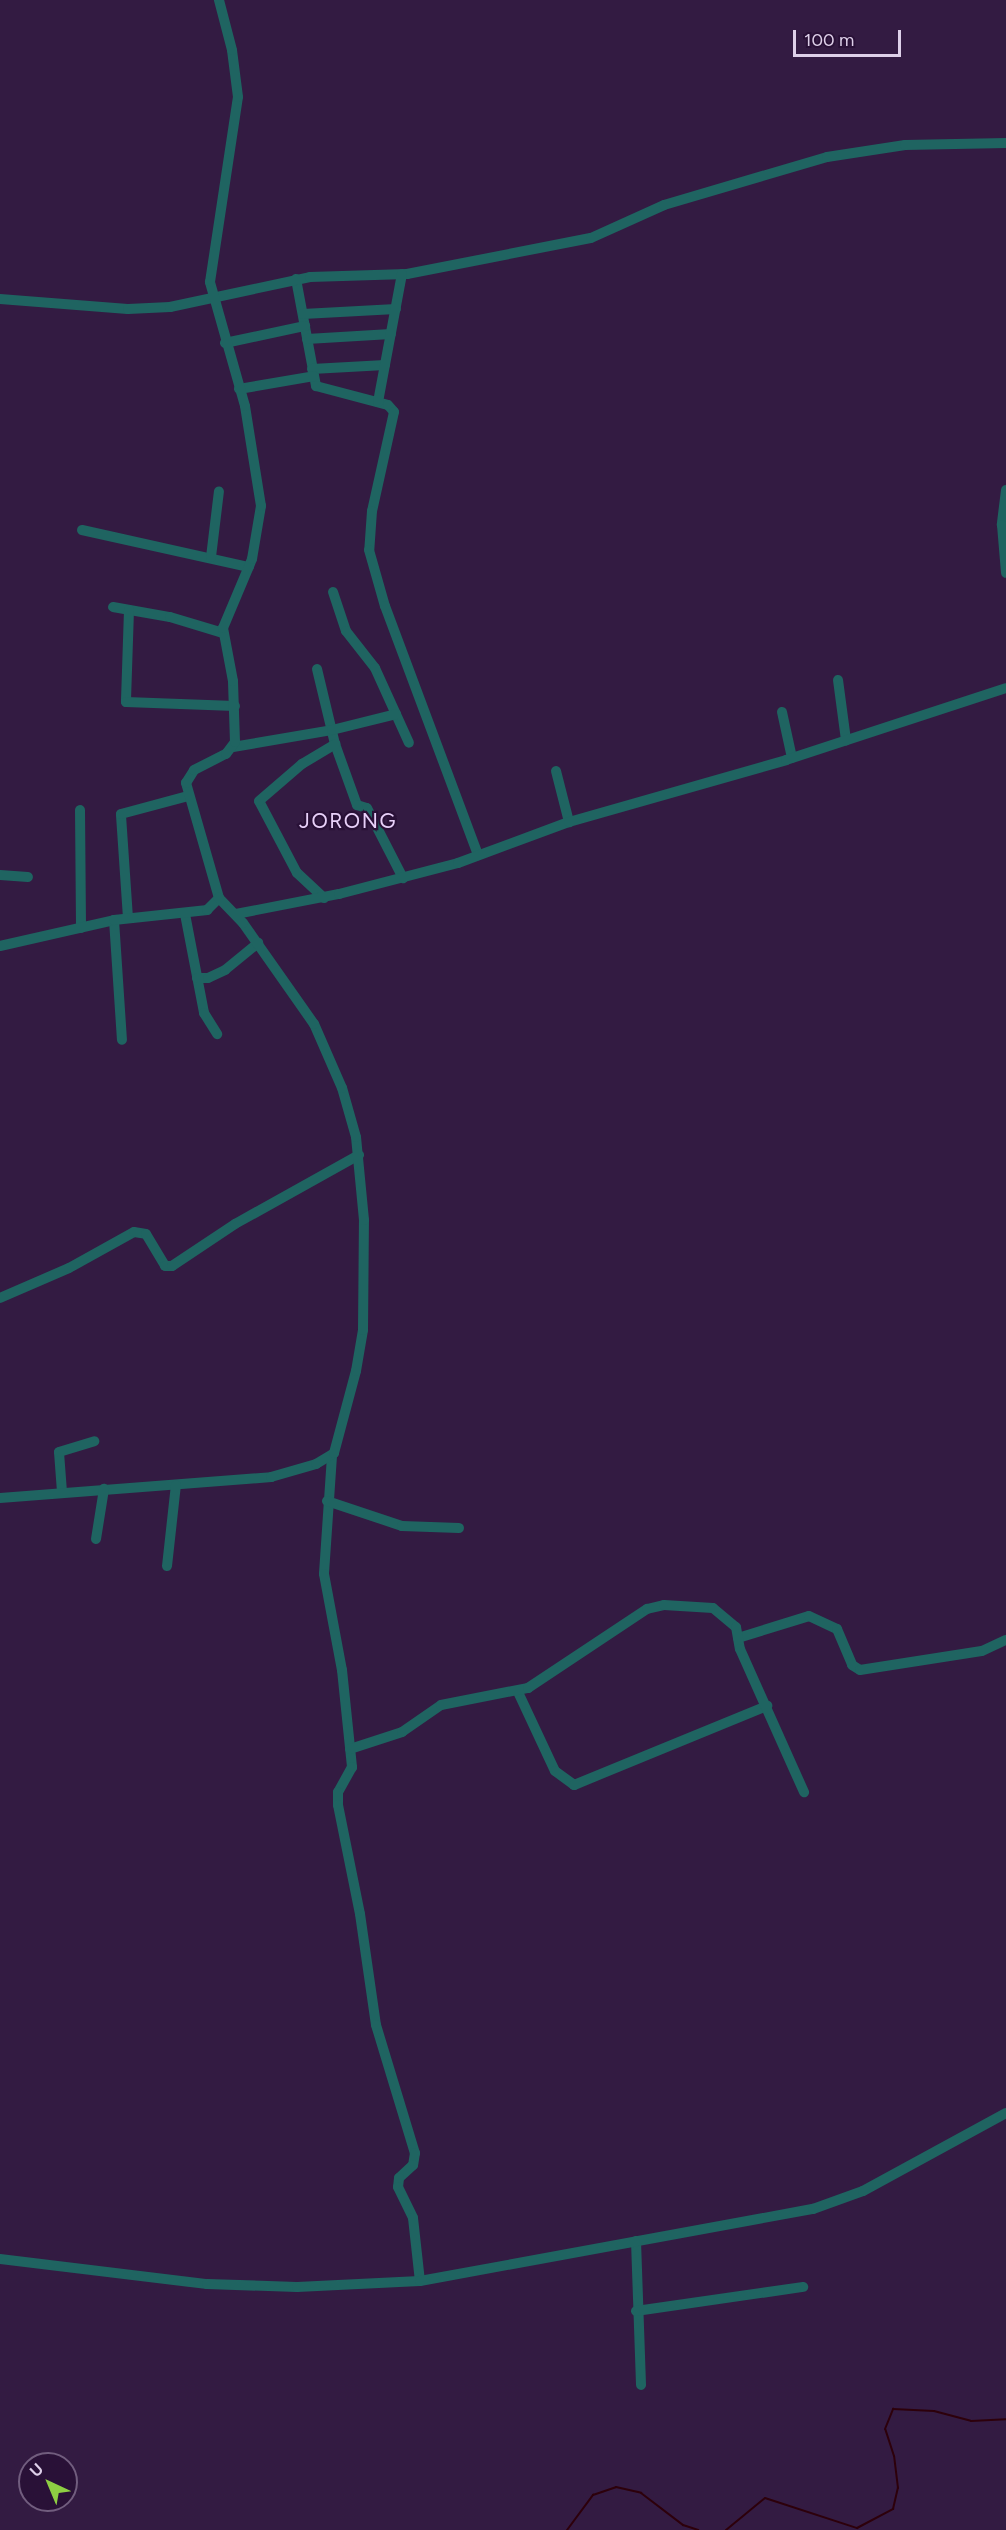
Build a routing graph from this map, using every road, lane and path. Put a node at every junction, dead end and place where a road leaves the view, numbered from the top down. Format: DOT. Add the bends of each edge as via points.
graph roads {
  1 [pos="219,0"];
  2 [pos="1006,143"];
  3 [pos="402,274"];
  4 [pos="296,279"];
  5 [pos="0,299"];
  6 [pos="214,301"];
  7 [pos="396,309"];
  8 [pos="304,320"];
  9 [pos="391,334"];
  10 [pos="307,339"];
  11 [pos="225,343"];
  12 [pos="385,365"];
  13 [pos="313,373"];
  14 [pos="239,389"];
  15 [pos="378,402"];
  16 [pos="219,490"];
  17 [pos="1006,490"];
  18 [pos="82,530"];
  19 [pos="211,557"];
  20 [pos="249,567"];
  21 [pos="1006,573"];
  22 [pos="333,592"];
  23 [pos="113,607"];
  24 [pos="129,610"];
  25 [pos="223,633"];
  26 [pos="317,669"];
  27 [pos="838,680"];
  28 [pos="1006,688"];
  29 [pos="235,706"];
  30 [pos="782,712"];
  31 [pos="396,714"];
  32 [pos="332,730"];
  33 [pos="846,740"];
  34 [pos="409,743"];
  35 [pos="335,744"];
  36 [pos="233,747"];
  37 [pos="792,758"];
  38 [pos="556,771"];
  39 [pos="188,796"];
  40 [pos="80,810"];
  41 [pos="569,822"];
  42 [pos="478,855"];
  43 [pos="0,875"];
  44 [pos="28,877"];
  45 [pos="403,878"];
  46 [pos="219,898"];
  47 [pos="324,898"];
  48 [pos="185,914"];
  49 [pos="236,914"];
  50 [pos="128,918"];
  51 [pos="114,920"];
  52 [pos="81,928"];
  53 [pos="258,943"];
  54 [pos="0,946"];
  55 [pos="197,978"];
  56 [pos="217,1034"];
  57 [pos="122,1040"];
  58 [pos="359,1155"];
  59 [pos="0,1298"];
  60 [pos="94,1441"];
  61 [pos="332,1455"];
  62 [pos="176,1485"];
  63 [pos="104,1489"];
  64 [pos="62,1492"];
  65 [pos="0,1498"];
  66 [pos="327,1501"];
  67 [pos="459,1528"];
  68 [pos="96,1539"];
  69 [pos="167,1566"];
  70 [pos="738,1638"];
  71 [pos="1006,1640"];
  72 [pos="518,1692"];
  73 [pos="767,1706"];
  74 [pos="350,1749"];
  75 [pos="804,1792"];
  76 [pos="1006,2113"];
  77 [pos="636,2241"];
  78 [pos="0,2259"];
  79 [pos="420,2282"];
  80 [pos="803,2287"];
  81 [pos="636,2311"];
  82 [pos="641,2385"];
  1 -- 6 [label="street" via="234,58 238,97 210,266"];
  2 -- 3 [label="street" via="905,145 826,157 664,205 591,238"];
  3 -- 4 [label="street"];
  3 -- 7 [label="street"];
  4 -- 6 [label="street"];
  4 -- 8 [label="street"];
  5 -- 6 [label="street" via="128,309"];
  6 -- 11 [label="street"];
  7 -- 8 [label="street"];
  7 -- 9 [label="street"];
  8 -- 10 [label="street"];
  8 -- 11 [label="street"];
  9 -- 10 [label="street"];
  9 -- 12 [label="street"];
  10 -- 13 [label="street"];
  11 -- 14 [label="street"];
  12 -- 13 [label="street"];
  12 -- 15 [label="street"];
  13 -- 14 [label="street"];
  13 -- 15 [label="street" via="318,388"];
  14 -- 20 [label="street" via="261,506 260,529"];
  15 -- 42 [label="street" via="394,412 372,511 371,557 452,794"];
  16 -- 19 [label="street"];
  17 -- 21 [label="street" via="1002,525"];
  18 -- 19 [label="street"];
  19 -- 20 [label="street"];
  20 -- 25 [label="street" via="226,613"];
  22 -- 31 [label="street" via="346,632 375,668"];
  23 -- 24 [label="street"];
  24 -- 25 [label="street"];
  24 -- 29 [label="street" via="126,702"];
  25 -- 29 [label="street"];
  26 -- 32 [label="street"];
  27 -- 33 [label="street"];
  28 -- 33 [label="street"];
  29 -- 36 [label="street"];
  30 -- 37 [label="street"];
  31 -- 32 [label="street"];
  31 -- 34 [label="street"];
  32 -- 35 [label="street"];
  32 -- 36 [label="street"];
  33 -- 37 [label="street"];
  35 -- 45 [label="street" via="357,805 367,808"];
  35 -- 47 [label="street" via="302,764 259,801 297,873"];
  36 -- 39 [label="street" via="190,774"];
  37 -- 41 [label="street"];
  38 -- 41 [label="street"];
  39 -- 46 [label="street"];
  39 -- 50 [label="street" via="121,814"];
  40 -- 52 [label="street"];
  41 -- 42 [label="street"];
  42 -- 45 [label="street"];
  43 -- 44 [label="street"];
  45 -- 47 [label="street"];
  46 -- 48 [label="street" via="212,907"];
  46 -- 49 [label="street"];
  47 -- 49 [label="street"];
  48 -- 50 [label="street"];
  48 -- 55 [label="street"];
  49 -- 53 [label="street"];
  50 -- 51 [label="street"];
  51 -- 52 [label="street"];
  51 -- 57 [label="street"];
  52 -- 54 [label="street"];
  53 -- 55 [label="street" via="225,970 208,978"];
  53 -- 58 [label="street" via="314,1024 350,1112"];
  55 -- 56 [label="street" via="204,1013"];
  58 -- 59 [label="street" via="245,1218 171,1266 165,1266 146,1234 134,1232 69,1268"];
  58 -- 61 [label="street" via="364,1220 361,1351"];
  60 -- 64 [label="street" via="59,1452"];
  61 -- 62 [label="street" via="316,1464 271,1477"];
  61 -- 66 [label="street"];
  62 -- 63 [label="street"];
  62 -- 69 [label="street"];
  63 -- 64 [label="street"];
  63 -- 68 [label="street"];
  64 -- 65 [label="street"];
  66 -- 67 [label="street" via="402,1526"];
  66 -- 74 [label="street" via="324,1574 342,1670"];
  70 -- 71 [label="street" via="809,1616 837,1629 852,1665 860,1670 982,1651"];
  70 -- 72 [label="street" via="731,1620 718,1609 654,1606 542,1681"];
  70 -- 73 [label="street"];
  72 -- 73 [label="street" via="555,1771 574,1785"];
  72 -- 74 [label="street" via="441,1705 402,1732"];
  73 -- 75 [label="street"];
  74 -- 79 [label="street" via="352,1767 338,1792 339,1805 376,2025 415,2153 413,2165 399,2178 398,2187 413,2218"];
  76 -- 77 [label="street" via="863,2191 822,2206"];
  77 -- 79 [label="street"];
  77 -- 81 [label="street"];
  78 -- 79 [label="street" via="184,2283 277,2287"];
  80 -- 81 [label="street"];
  81 -- 82 [label="street"];
}
